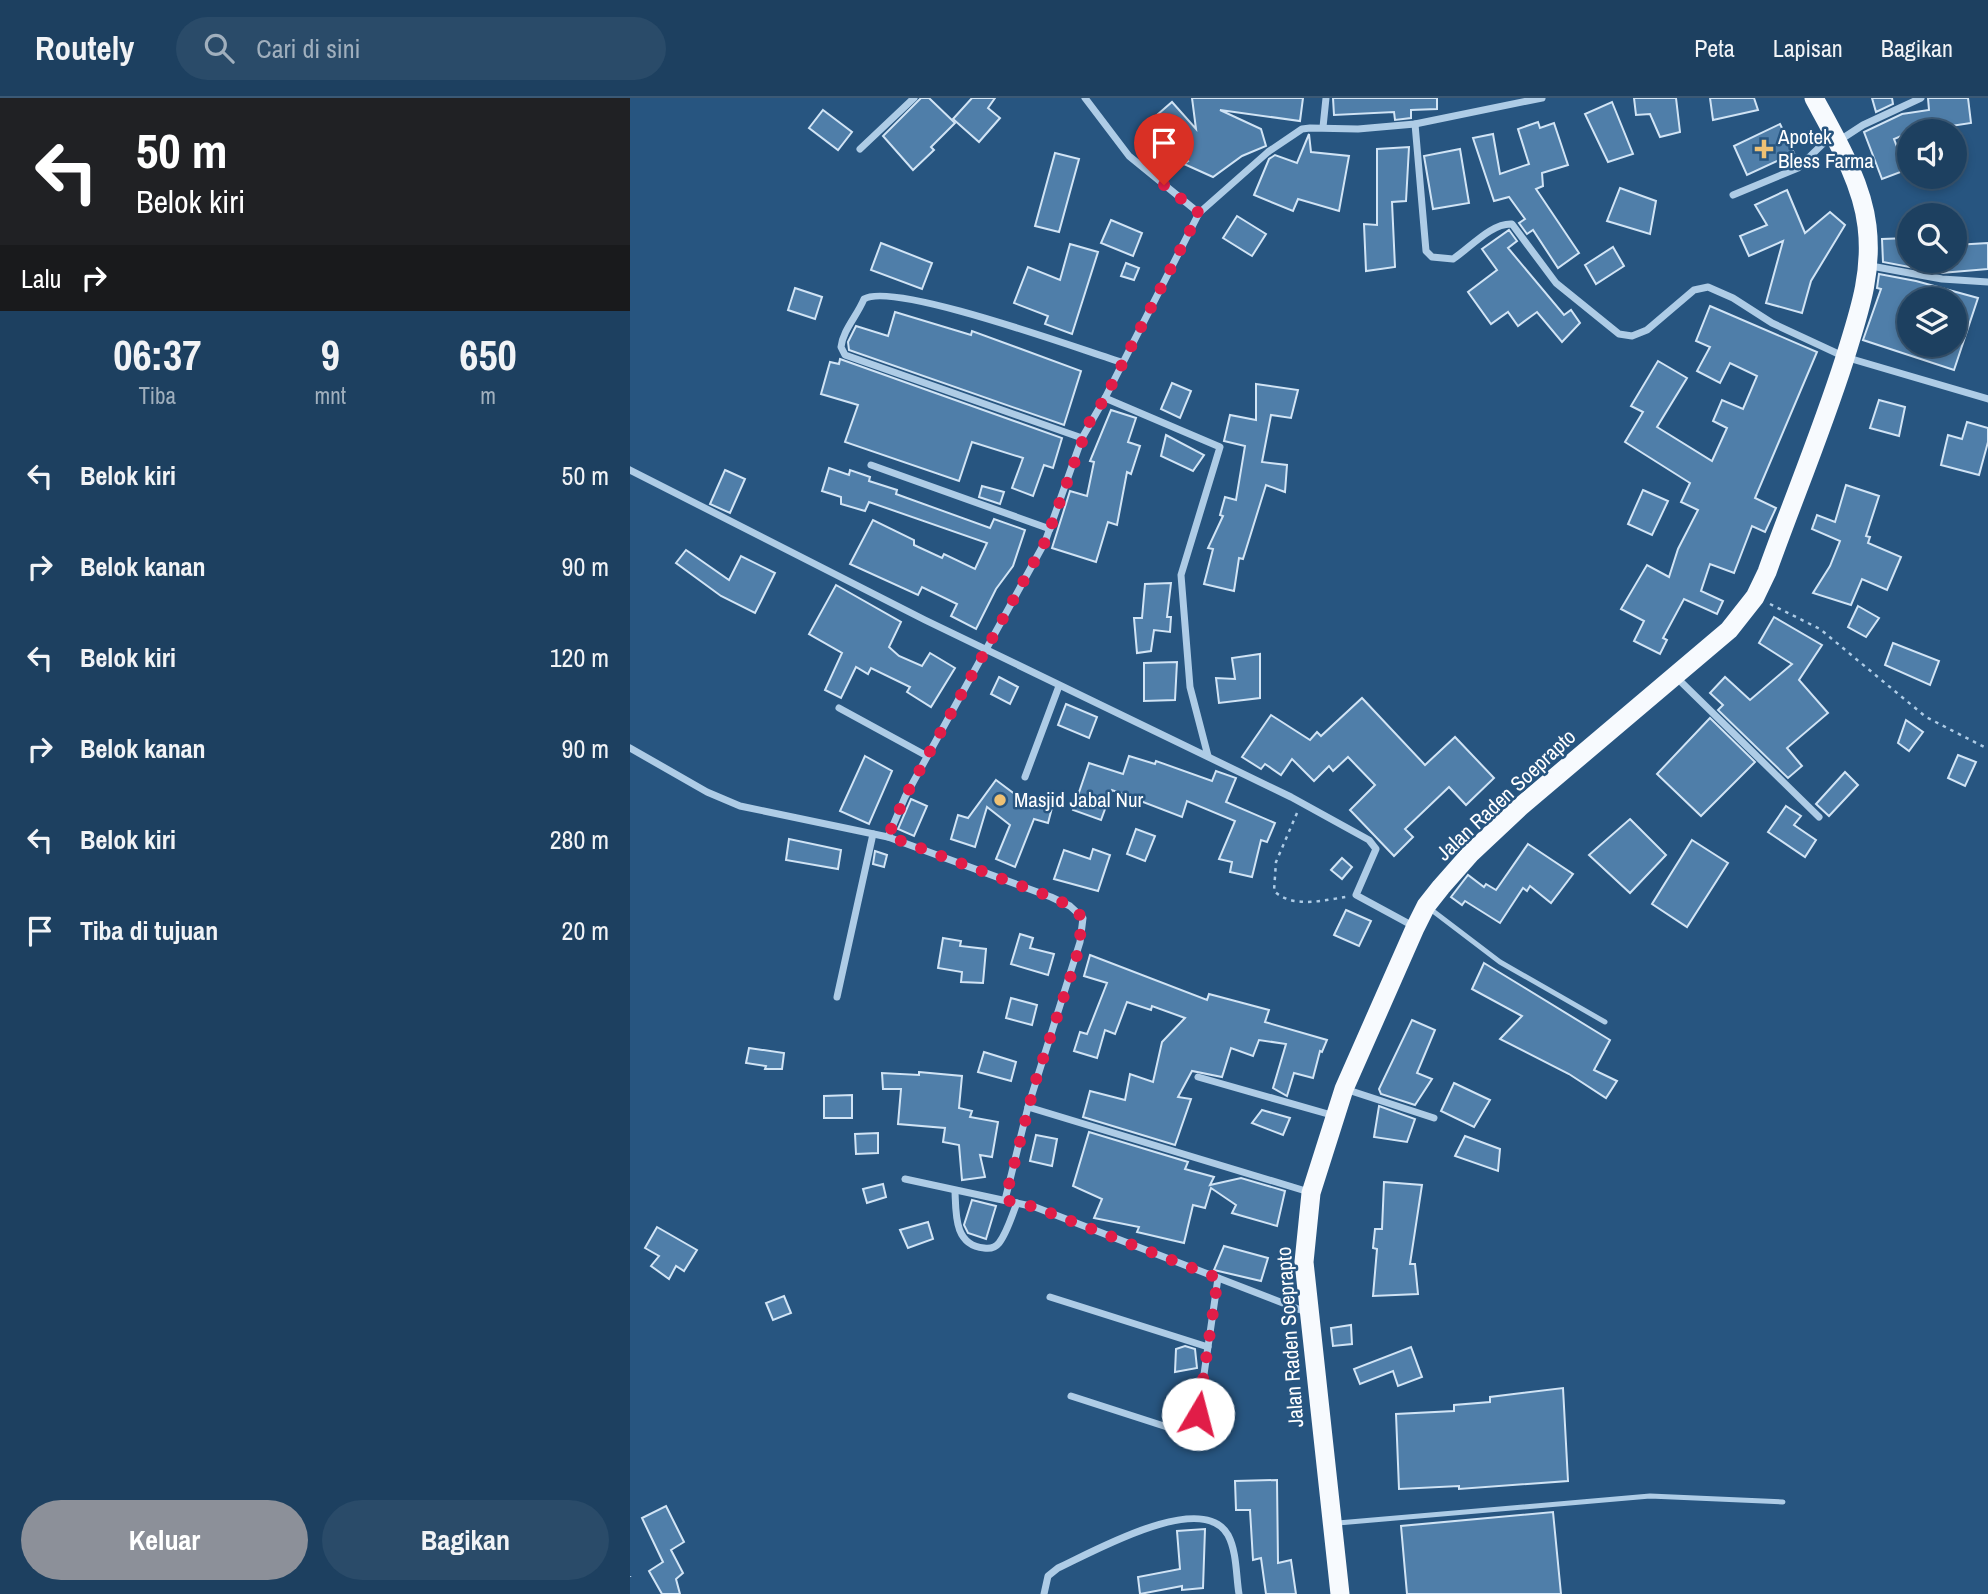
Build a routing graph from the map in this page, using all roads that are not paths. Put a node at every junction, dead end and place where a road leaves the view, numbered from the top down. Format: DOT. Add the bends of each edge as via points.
graph roads {
  1 [pos="914,98"];
  2 [pos="1085,98"];
  3 [pos="1326,98"];
  4 [pos="1542,98"];
  5 [pos="1814,98"];
  6 [pos="1921,98"];
  7 [pos="1415,124"];
  8 [pos="1323,127"];
  9 [pos="1835,138"];
  10 [pos="860,149"];
  11 [pos="1733,195"];
  12 [pos="1199,213"];
  13 [pos="1870,266"];
  14 [pos="1988,282"];
  15 [pos="1845,357"];
  16 [pos="1121,362"];
  17 [pos="1105,398"];
  18 [pos="1988,399"];
  19 [pos="1082,438"];
  20 [pos="871,465"];
  21 [pos="630,470"];
  22 [pos="1051,529"];
  23 [pos="987,649"];
  24 [pos="1676,677"];
  25 [pos="1059,686"];
  26 [pos="839,708"];
  27 [pos="630,748"];
  28 [pos="927,755"];
  29 [pos="1208,756"];
  30 [pos="1025,777"];
  31 [pos="1819,817"];
  32 [pos="873,834"];
  33 [pos="888,836"];
  34 [pos="1426,906"];
  35 [pos="1415,928"];
  36 [pos="837,997"];
  37 [pos="1605,1022"];
  38 [pos="1198,1077"];
  39 [pos="1344,1089"];
  40 [pos="1028,1107"];
  41 [pos="1336,1116"];
  42 [pos="1434,1118"];
  43 [pos="905,1179"];
  44 [pos="955,1191"];
  45 [pos="1311,1193"];
  46 [pos="1005,1200"];
  47 [pos="1017,1203"];
  48 [pos="1218,1278"];
  49 [pos="1050,1297"];
  50 [pos="1307,1312"];
  51 [pos="1208,1347"];
  52 [pos="1072,1396"];
  53 [pos="1783,1502"];
  54 [pos="1331,1523"];
  55 [pos="1044,1594"];
  56 [pos="1239,1594"];
  57 [pos="1340,1594"];
  1 -- 10 [label="street"];
  2 -- 12 [label="street" via="1129,156"];
  3 -- 8 [label="street"];
  4 -- 7 [label="street"];
  5 -- 9 [label="highway, Jalan Raden Soeprapto"];
  6 -- 9 [label="street"];
  7 -- 8 [label="street"];
  7 -- 15 [label="street" via="1426,251 1432,257 1453,260 1503,224 1513,225 1556,283 1619,334 1632,336 1647,330 1694,290 1708,287"];
  8 -- 12 [label="street" via="1302,129 1268,152"];
  9 -- 11 [label="street" via="1798,169"];
  9 -- 13 [label="highway, Jalan Raden Soeprapto" via="1861,198"];
  12 -- 16 [label="street"];
  13 -- 14 [label="street"];
  13 -- 15 [label="highway, Jalan Raden Soeprapto"];
  15 -- 18 [label="street"];
  15 -- 24 [label="highway, Jalan Raden Soeprapto" via="1794,504 1755,597 1728,631"];
  16 -- 17 [label="street"];
  16 -- 19 [label="street" via="946,306 880,294 864,299 845,331 841,347 845,355"];
  17 -- 19 [label="street"];
  17 -- 29 [label="street" via="1220,447 1181,575 1190,687"];
  19 -- 22 [label="street"];
  20 -- 22 [label="street"];
  21 -- 23 [label="street"];
  22 -- 23 [label="street"];
  23 -- 25 [label="street"];
  23 -- 28 [label="street"];
  24 -- 31 [label="street"];
  24 -- 34 [label="highway, Jalan Raden Soeprapto" via="1520,807 1471,853"];
  25 -- 29 [label="street"];
  25 -- 30 [label="street"];
  26 -- 28 [label="street"];
  27 -- 32 [label="street" via="740,806"];
  28 -- 33 [label="street"];
  29 -- 35 [label="street" via="1374,844 1376,849 1356,895"];
  32 -- 33 [label="street"];
  32 -- 36 [label="street"];
  33 -- 40 [label="street" via="1051,897 1083,918 1076,960"];
  34 -- 35 [label="highway, Jalan Raden Soeprapto"];
  34 -- 37 [label="lane" via="1500,962"];
  35 -- 39 [label="highway, Jalan Raden Soeprapto"];
  38 -- 41 [label="street"];
  39 -- 41 [label="highway, Jalan Raden Soeprapto"];
  39 -- 42 [label="street"];
  40 -- 45 [label="street"];
  40 -- 46 [label="street"];
  41 -- 45 [label="highway, Jalan Raden Soeprapto"];
  43 -- 44 [label="street"];
  44 -- 46 [label="street"];
  44 -- 47 [label="street" via="961,1235 985,1248 1001,1241"];
  45 -- 50 [label="highway, Jalan Raden Soeprapto" via="1304,1262"];
  46 -- 47 [label="street"];
  47 -- 48 [label="street"];
  48 -- 50 [label="street"];
  48 -- 51 [label="street"];
  49 -- 51 [label="street"];
  50 -- 54 [label="highway, Jalan Raden Soeprapto"];
  51 -- 52 [label="street" via="1195,1436"];
  53 -- 54 [label="lane" via="1650,1496"];
  54 -- 57 [label="highway, Jalan Raden Soeprapto"];
  55 -- 56 [label="street" via="1048,1576 1058,1568 1138,1531 1175,1520 1210,1520 1228,1535"];
}
